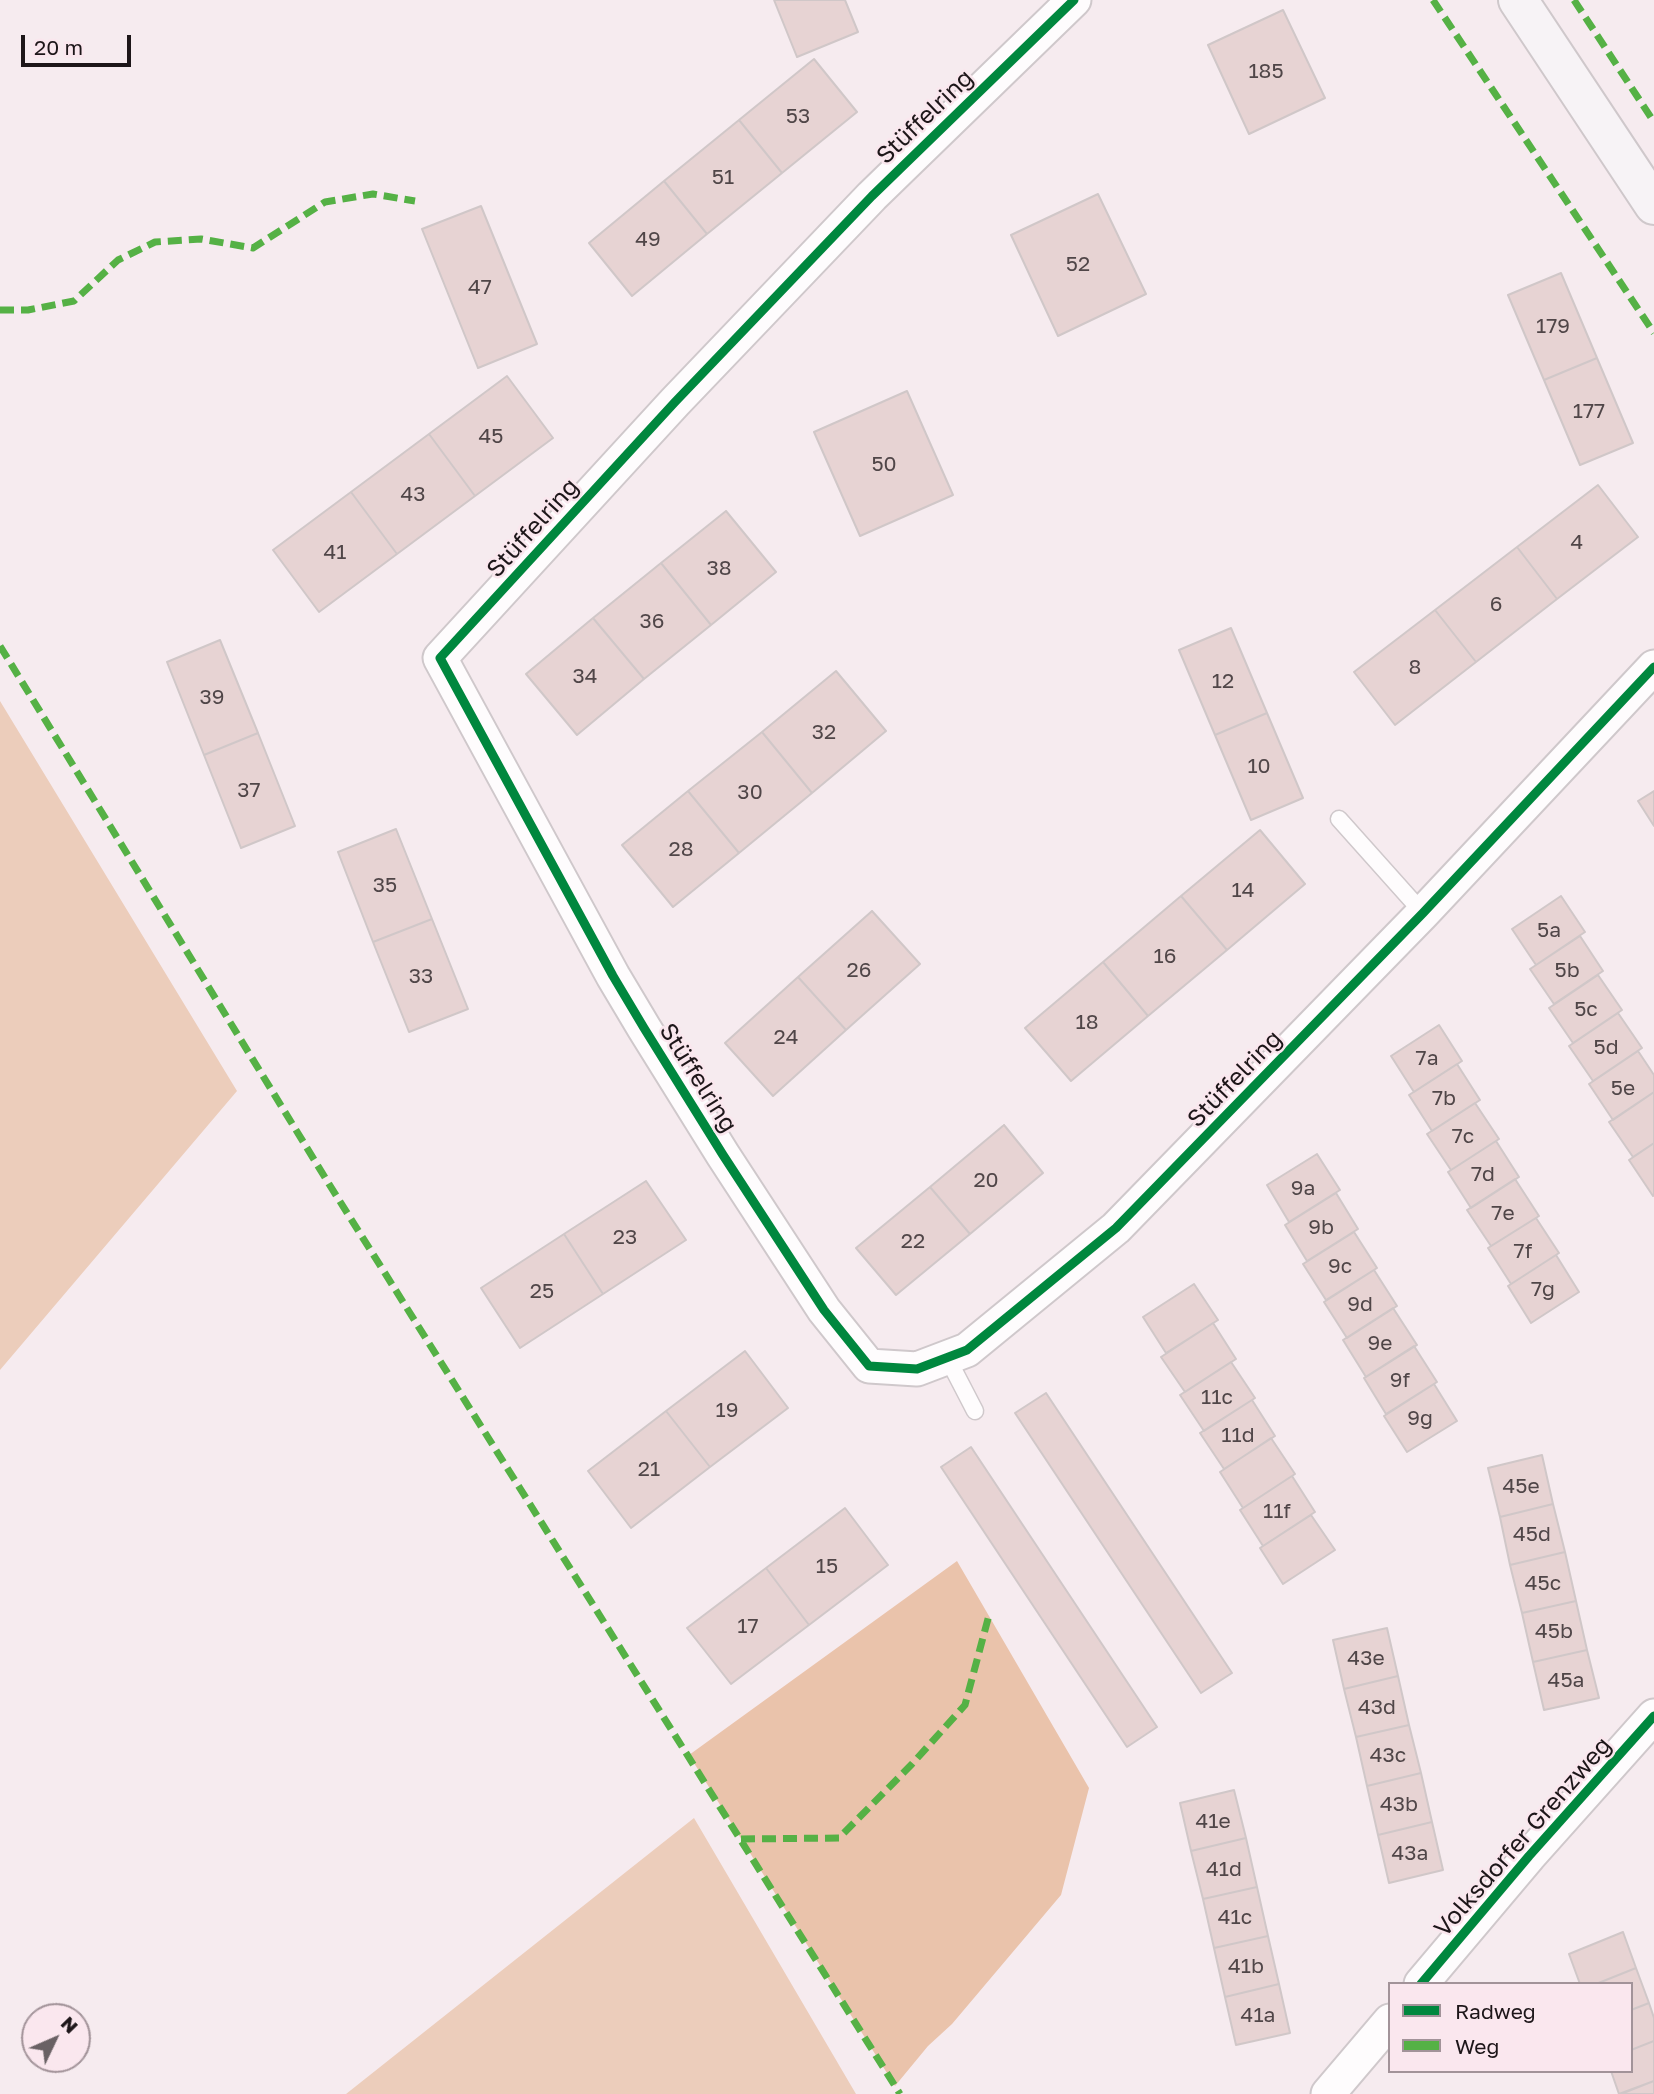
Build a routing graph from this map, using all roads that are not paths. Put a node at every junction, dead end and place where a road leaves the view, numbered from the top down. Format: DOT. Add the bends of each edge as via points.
graph roads {
  1 [pos="1074,0"];
  2 [pos="1518,0"];
  3 [pos="1654,205"];
  4 [pos="1654,667"];
  5 [pos="1339,820"];
  6 [pos="1423,913"];
  7 [pos="947,1357"];
  8 [pos="975,1410"];
  9 [pos="1654,1716"];
  10 [pos="1423,1982"];
  11 [pos="1388,2023"];
  12 [pos="1328,2094"];
  1 -- 7 [label="street, Stüffelring" via="872,196 674,402 440,658 620,986 824,1310 869,1366 916,1368"];
  2 -- 3 [label="main road"];
  4 -- 6 [label="street, Stüffelring"];
  5 -- 6 [label="lane"];
  6 -- 7 [label="street, Stüffelring" via="1116,1227 967,1350"];
  7 -- 8 [label="lane"];
  9 -- 10 [label="street, Volksdorfer Grenzweg"];
  11 -- 12 [label="street"];
}
